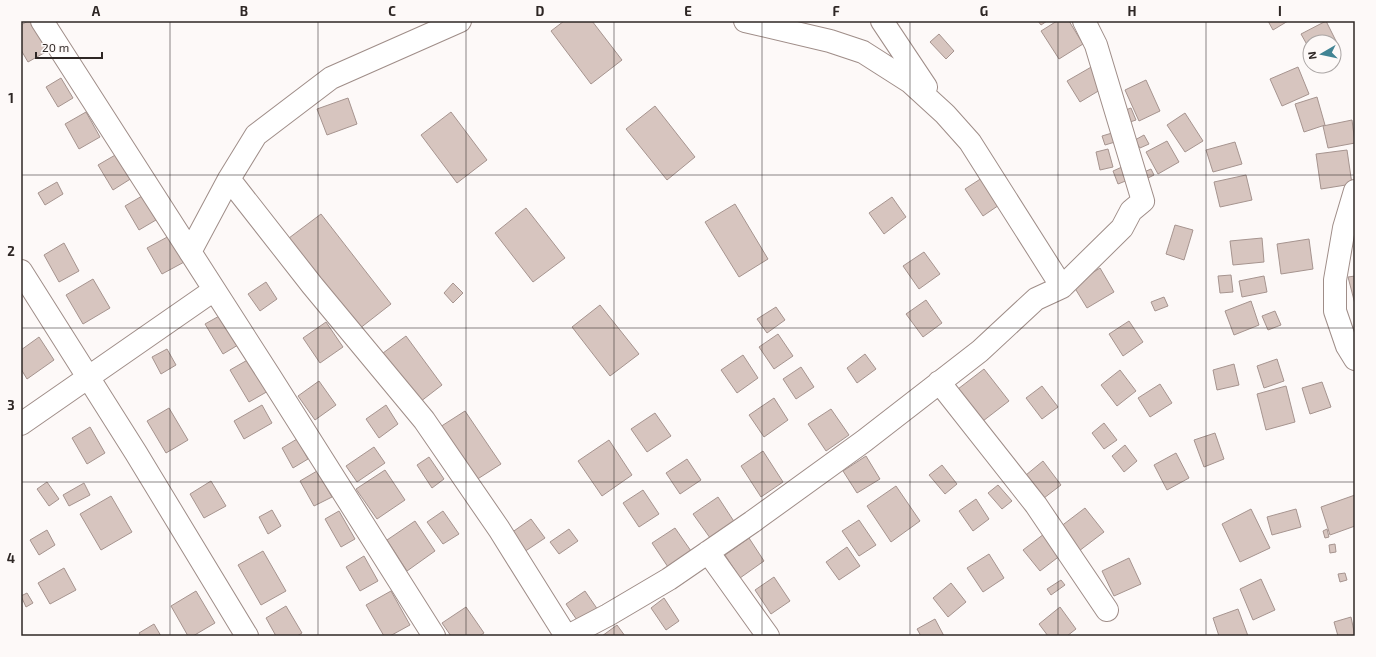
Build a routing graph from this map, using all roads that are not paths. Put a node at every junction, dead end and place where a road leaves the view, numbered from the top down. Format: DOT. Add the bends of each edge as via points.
graph roads {
  1 [pos="42,21"];
  2 [pos="460,21"];
  3 [pos="745,21"];
  4 [pos="882,21"];
  5 [pos="1084,21"];
  6 [pos="945,114"];
  7 [pos="229,178"];
  8 [pos="1355,191"];
  9 [pos="190,252"];
  10 [pos="21,271"];
  11 [pos="1345,277"];
  12 [pos="1062,287"];
  13 [pos="214,290"];
  14 [pos="1355,359"];
  15 [pos="88,378"];
  16 [pos="939,382"];
  17 [pos="21,424"];
  18 [pos="708,552"];
  19 [pos="1107,610"];
  20 [pos="247,636"];
  21 [pos="434,636"];
  22 [pos="567,636"];
  23 [pos="768,636"];
  1 -- 9 [label="street"];
  2 -- 7 [label="street" via="331,78 256,135"];
  3 -- 6 [label="street" via="830,41 864,52 910,82"];
  4 -- 6 [label="street"];
  5 -- 12 [label="street" via="1096,45 1143,201 1131,211 1122,228"];
  6 -- 12 [label="street" via="970,142"];
  7 -- 9 [label="street"];
  7 -- 22 [label="street" via="312,285 424,420 499,529"];
  8 -- 11 [label="street" via="1344,228"];
  9 -- 13 [label="street"];
  10 -- 15 [label="street"];
  11 -- 14 [label="street" via="1335,311 1347,346"];
  12 -- 16 [label="street" via="1036,299 980,351"];
  13 -- 15 [label="street"];
  13 -- 21 [label="street"];
  15 -- 17 [label="street"];
  15 -- 20 [label="street"];
  16 -- 18 [label="street" via="864,441"];
  16 -- 19 [label="street" via="1036,505"];
  18 -- 22 [label="street" via="669,579"];
  18 -- 23 [label="street"];
}
